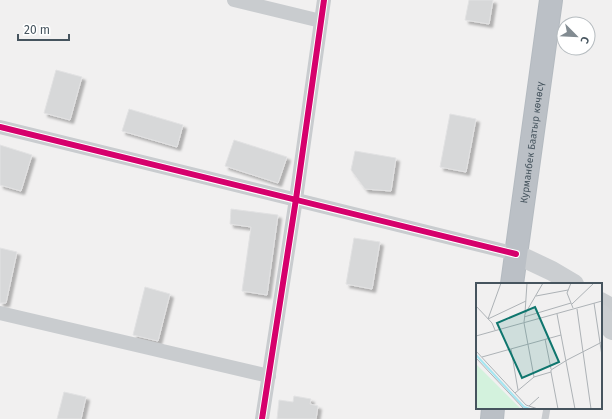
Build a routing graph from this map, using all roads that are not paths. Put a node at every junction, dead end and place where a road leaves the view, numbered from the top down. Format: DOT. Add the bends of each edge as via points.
graph roads {
  1 [pos="234,0"];
  2 [pos="324,0"];
  3 [pos="551,0"];
  4 [pos="321,21"];
  5 [pos="0,127"];
  6 [pos="296,199"];
  7 [pos="516,254"];
  8 [pos="567,282"];
  9 [pos="512,283"];
  10 [pos="602,300"];
  11 [pos="612,305"];
  12 [pos="0,313"];
  13 [pos="602,315"];
  14 [pos="612,330"];
  15 [pos="269,376"];
  16 [pos="494,409"];
  17 [pos="547,409"];
  18 [pos="262,419"];
  19 [pos="492,419"];
  20 [pos="545,419"];
  1 -- 4 [label="street"];
  2 -- 4 [label="street"];
  3 -- 7 [label="highway, Курманбек Баатыр көчөсү"];
  4 -- 6 [label="street"];
  5 -- 6 [label="street"];
  6 -- 7 [label="street"];
  6 -- 15 [label="street"];
  7 -- 8 [label="main road" via="552,271"];
  7 -- 9 [label="highway, Курманбек Баатыр көчөсү"];
  10 -- 11 [label="street"];
  12 -- 15 [label="street"];
  13 -- 14 [label="main road"];
  15 -- 18 [label="street"];
  16 -- 19 [label="highway"];
  17 -- 20 [label="lane"];
}
